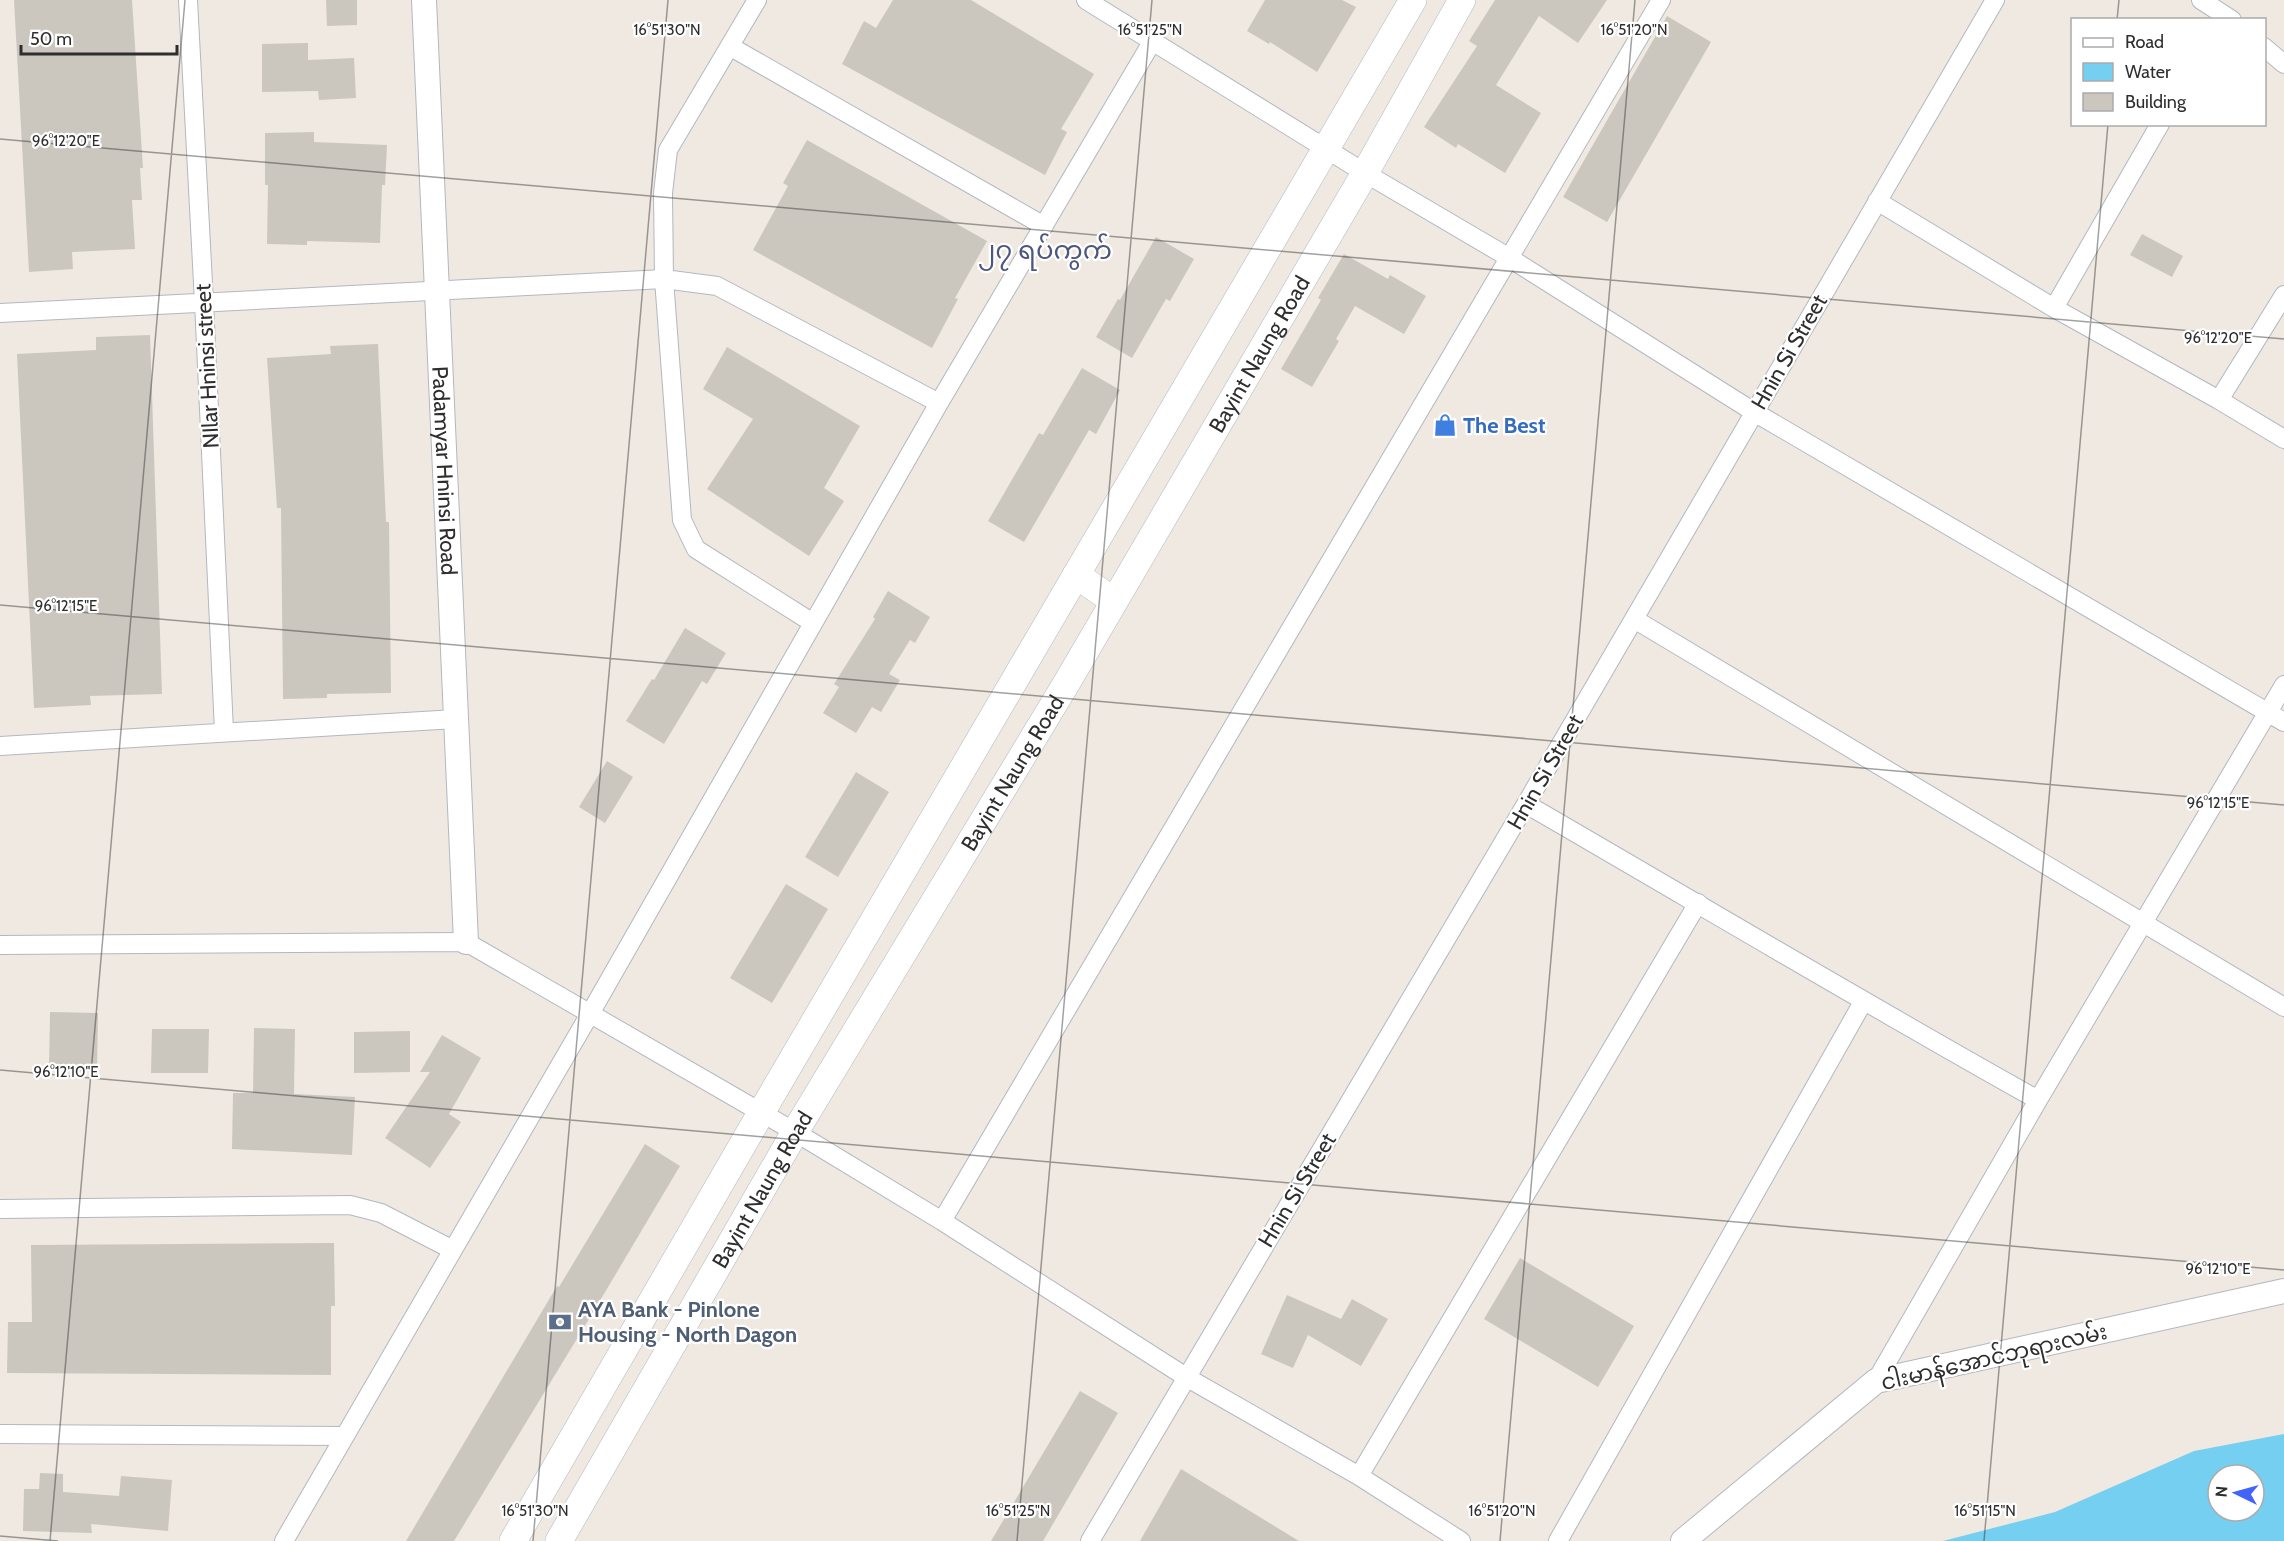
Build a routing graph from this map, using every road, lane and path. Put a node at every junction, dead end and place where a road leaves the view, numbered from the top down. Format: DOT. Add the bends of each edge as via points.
graph roads {
  1 [pos="188,0"];
  2 [pos="424,0"];
  3 [pos="757,0"];
  4 [pos="1086,0"];
  5 [pos="1413,0"];
  6 [pos="1462,0"];
  7 [pos="1661,0"];
  8 [pos="1995,0"];
  9 [pos="2201,0"];
  10 [pos="2226,18"];
  11 [pos="1152,42"];
  12 [pos="730,47"];
  13 [pos="2266,48"];
  14 [pos="2284,64"];
  15 [pos="2159,126"];
  16 [pos="1326,149"];
  17 [pos="1365,173"];
  18 [pos="1877,201"];
  19 [pos="1044,226"];
  20 [pos="1508,257"];
  21 [pos="664,279"];
  22 [pos="437,290"];
  23 [pos="2284,295"];
  24 [pos="204,302"];
  25 [pos="2054,308"];
  26 [pos="0,314"];
  27 [pos="2219,400"];
  28 [pos="939,404"];
  29 [pos="1755,412"];
  30 [pos="2284,439"];
  31 [pos="1076,575"];
  32 [pos="1114,601"];
  33 [pos="1634,618"];
  34 [pos="813,623"];
  35 [pos="2284,685"];
  36 [pos="2276,717"];
  37 [pos="456,719"];
  38 [pos="224,731"];
  39 [pos="0,746"];
  40 [pos="1526,804"];
  41 [pos="1698,903"];
  42 [pos="2143,922"];
  43 [pos="466,942"];
  44 [pos="0,945"];
  45 [pos="1863,1002"];
  46 [pos="2284,1007"];
  47 [pos="591,1012"];
  48 [pos="2038,1100"];
  49 [pos="761,1113"];
  50 [pos="795,1132"];
  51 [pos="0,1209"];
  52 [pos="942,1221"];
  53 [pos="453,1250"];
  54 [pos="2284,1291"];
  55 [pos="1186,1377"];
  56 [pos="1876,1381"];
  57 [pos="0,1434"];
  58 [pos="345,1436"];
  59 [pos="1359,1476"];
  60 [pos="284,1541"];
  61 [pos="513,1541"];
  62 [pos="559,1541"];
  63 [pos="1090,1541"];
  64 [pos="1461,1541"];
  65 [pos="1558,1541"];
  66 [pos="1683,1541"];
  1 -- 24 [label="street, NIlar Hninsi street"];
  2 -- 22 [label="street, Padamyar Hninsi Road"];
  3 -- 12 [label="street"];
  4 -- 11 [label="street"];
  5 -- 16 [label="main road, Bayint Naung Road"];
  6 -- 17 [label="main road, Bayint Naung Road"];
  7 -- 20 [label="street"];
  8 -- 18 [label="street, Hnin Si Street"];
  9 -- 10 [label="street"];
  11 -- 16 [label="street"];
  11 -- 19 [label="street"];
  12 -- 19 [label="street"];
  12 -- 21 [label="street" via="668,150 663,193"];
  13 -- 14 [label="street"];
  15 -- 25 [label="street"];
  16 -- 17 [label="street"];
  16 -- 31 [label="main road, Bayint Naung Road"];
  17 -- 20 [label="street"];
  17 -- 32 [label="main road, Bayint Naung Road"];
  18 -- 25 [label="street"];
  18 -- 29 [label="street, Hnin Si Street"];
  19 -- 28 [label="street"];
  20 -- 29 [label="street"];
  20 -- 52 [label="street"];
  21 -- 22 [label="street"];
  21 -- 28 [label="street" via="717,285"];
  21 -- 34 [label="street" via="682,520 696,549"];
  22 -- 24 [label="street"];
  22 -- 37 [label="street, Padamyar Hninsi Road"];
  23 -- 27 [label="street"];
  24 -- 26 [label="street"];
  24 -- 38 [label="street, NIlar Hninsi street"];
  25 -- 27 [label="street"];
  27 -- 30 [label="street"];
  28 -- 34 [label="street"];
  29 -- 33 [label="street, Hnin Si Street"];
  29 -- 36 [label="street"];
  31 -- 32 [label="main road"];
  31 -- 49 [label="main road, Bayint Naung Road"];
  32 -- 50 [label="main road, Bayint Naung Road"];
  33 -- 40 [label="street, Hnin Si Street"];
  33 -- 42 [label="street"];
  34 -- 47 [label="street"];
  35 -- 36 [label="street"];
  36 -- 42 [label="street"];
  37 -- 38 [label="street"];
  37 -- 43 [label="street, Padamyar Hninsi Road"];
  38 -- 39 [label="street"];
  40 -- 41 [label="street"];
  40 -- 55 [label="street, Hnin Si Street"];
  41 -- 45 [label="street"];
  41 -- 59 [label="street"];
  42 -- 46 [label="street"];
  42 -- 48 [label="street"];
  43 -- 44 [label="street"];
  43 -- 47 [label="street"];
  45 -- 48 [label="street"];
  45 -- 65 [label="street"];
  47 -- 49 [label="street"];
  47 -- 53 [label="street"];
  48 -- 56 [label="street"];
  49 -- 50 [label="street"];
  49 -- 61 [label="main road, Bayint Naung Road"];
  50 -- 52 [label="street"];
  50 -- 62 [label="main road, Bayint Naung Road"];
  51 -- 53 [label="street" via="350,1205 381,1212"];
  52 -- 55 [label="street"];
  53 -- 58 [label="street"];
  54 -- 56 [label="street, ငါးမာန်အောင်ဘုရားလမ်း"];
  55 -- 59 [label="street"];
  55 -- 63 [label="street, Hnin Si Street"];
  56 -- 66 [label="street, ငါးမာန်အောင်ဘုရားလမ်း"];
  57 -- 58 [label="street"];
  58 -- 60 [label="street"];
  59 -- 64 [label="street"];
}
